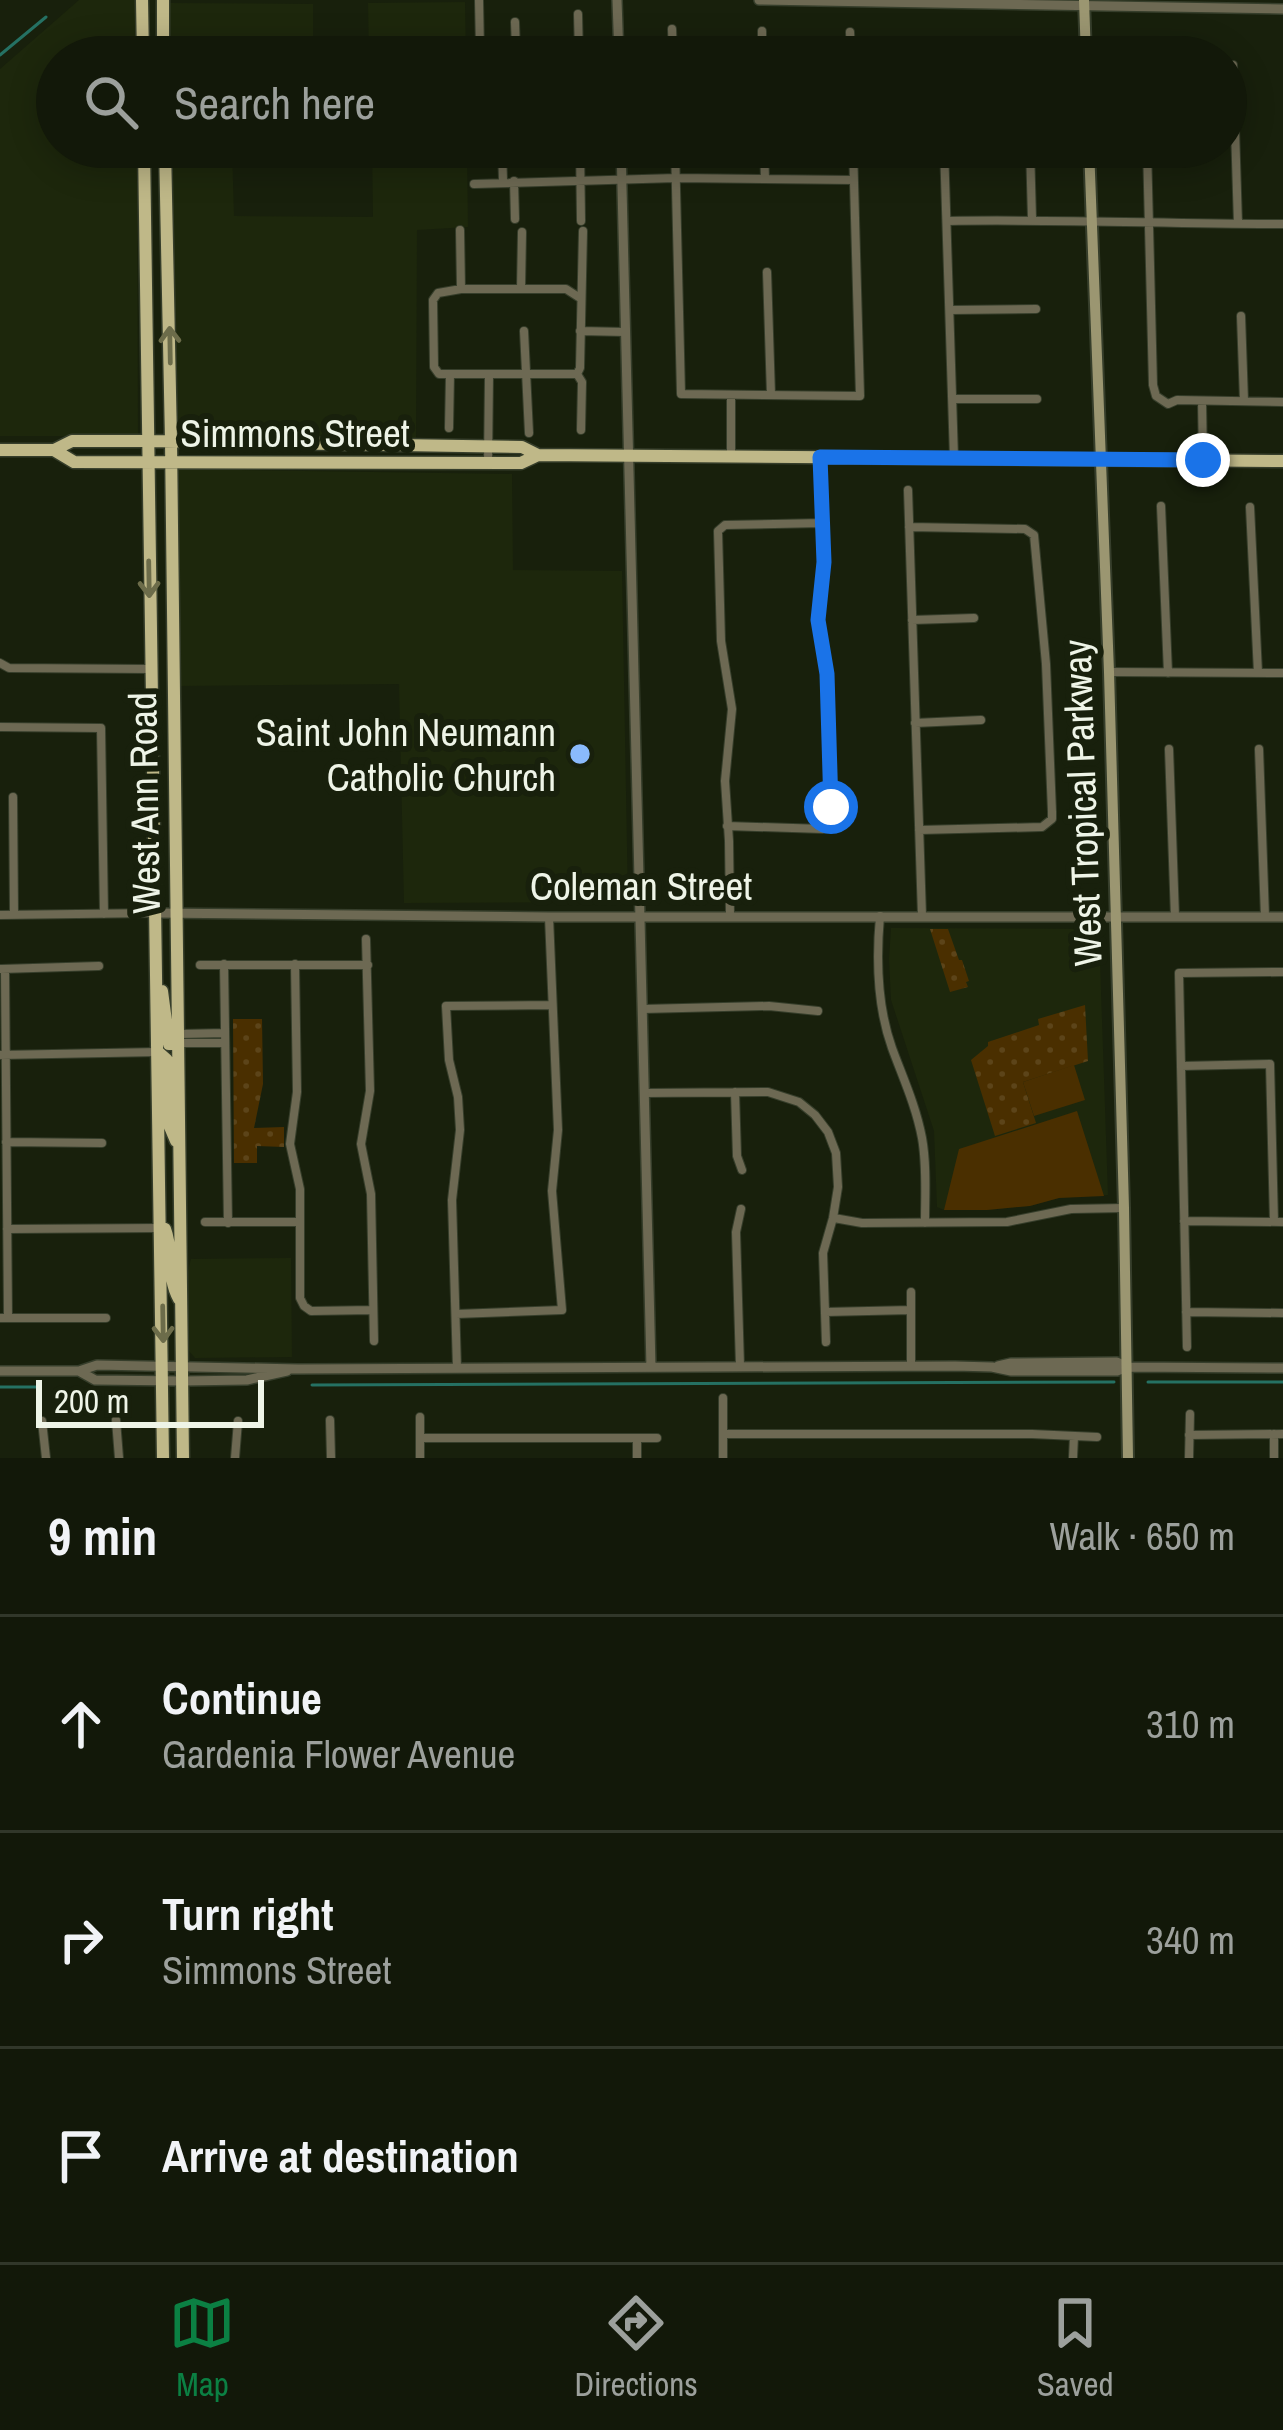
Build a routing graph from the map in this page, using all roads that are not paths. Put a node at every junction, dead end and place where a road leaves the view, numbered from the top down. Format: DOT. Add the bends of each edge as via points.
graph roads {
  1 [pos="142,0"];
  2 [pos="163,0"];
  3 [pos="479,0"];
  4 [pos="617,0"];
  5 [pos="759,0"];
  6 [pos="1084,2"];
  7 [pos="1283,9"];
  8 [pos="578,14"];
  9 [pos="515,22"];
  10 [pos="672,28"];
  11 [pos="762,31"];
  12 [pos="850,32"];
  13 [pos="143,36"];
  14 [pos="164,36"];
  15 [pos="480,36"];
  16 [pos="516,36"];
  17 [pos="578,36"];
  18 [pos="618,36"];
  19 [pos="672,36"];
  20 [pos="762,36"];
  21 [pos="850,36"];
  22 [pos="1085,36"];
  23 [pos="145,168"];
  24 [pos="165,168"];
  25 [pos="506,168"];
  26 [pos="580,168"];
  27 [pos="622,168"];
  28 [pos="676,168"];
  29 [pos="765,168"];
  30 [pos="854,168"];
  31 [pos="945,168"];
  32 [pos="1031,168"];
  33 [pos="1089,168"];
  34 [pos="1148,168"];
  35 [pos="1236,168"];
  36 [pos="676,178"];
  37 [pos="580,179"];
  38 [pos="622,179"];
  39 [pos="765,179"];
  40 [pos="854,180"];
  41 [pos="508,181"];
  42 [pos="474,184"];
  43 [pos="166,219"];
  44 [pos="515,219"];
  45 [pos="1032,219"];
  46 [pos="146,220"];
  47 [pos="948,221"];
  48 [pos="1091,223"];
  49 [pos="1150,224"];
  50 [pos="1238,224"];
  51 [pos="1283,224"];
  52 [pos="460,230"];
  53 [pos="522,232"];
  54 [pos="767,272"];
  55 [pos="461,289"];
  56 [pos="521,289"];
  57 [pos="580,298"];
  58 [pos="950,310"];
  59 [pos="1036,310"];
  60 [pos="1241,316"];
  61 [pos="524,331"];
  62 [pos="580,332"];
  63 [pos="626,332"];
  64 [pos="450,374"];
  65 [pos="524,374"];
  66 [pos="577,374"];
  67 [pos="489,375"];
  68 [pos="731,395"];
  69 [pos="771,395"];
  70 [pos="1037,398"];
  71 [pos="953,399"];
  72 [pos="1202,400"];
  73 [pos="1244,401"];
  74 [pos="1283,402"];
  75 [pos="449,428"];
  76 [pos="581,430"];
  77 [pos="529,433"];
  78 [pos="147,441"];
  79 [pos="171,441"];
  80 [pos="489,447"];
  81 [pos="0,450"];
  82 [pos="54,450"];
  83 [pos="538,455"];
  84 [pos="630,456"];
  85 [pos="731,457"];
  86 [pos="820,457"];
  87 [pos="953,458"];
  88 [pos="1100,459"];
  89 [pos="1203,460"];
  90 [pos="1283,460"];
  91 [pos="147,462"];
  92 [pos="171,462"];
  93 [pos="488,463"];
  94 [pos="908,490"];
  95 [pos="1161,506"];
  96 [pos="1250,507"];
  97 [pos="822,523"];
  98 [pos="909,527"];
  99 [pos="974,618"];
  100 [pos="912,620"];
  101 [pos="0,663"];
  102 [pos="172,668"];
  103 [pos="151,669"];
  104 [pos="1109,672"];
  105 [pos="1168,673"];
  106 [pos="1258,673"];
  107 [pos="1283,673"];
  108 [pos="981,720"];
  109 [pos="915,723"];
  110 [pos="0,727"];
  111 [pos="1169,749"];
  112 [pos="1259,749"];
  113 [pos="13,797"];
  114 [pos="727,826"];
  115 [pos="919,830"];
  116 [pos="156,913"];
  117 [pos="175,913"];
  118 [pos="0,914"];
  119 [pos="14,914"];
  120 [pos="104,914"];
  121 [pos="640,916"];
  122 [pos="730,916"];
  123 [pos="880,916"];
  124 [pos="922,916"];
  125 [pos="1114,916"];
  126 [pos="549,917"];
  127 [pos="1175,917"];
  128 [pos="1265,917"];
  129 [pos="1283,917"];
  130 [pos="366,939"];
  131 [pos="200,964"];
  132 [pos="224,964"];
  133 [pos="296,964"];
  134 [pos="368,964"];
  135 [pos="99,966"];
  136 [pos="2,969"];
  137 [pos="1283,972"];
  138 [pos="157,973"];
  139 [pos="552,1005"];
  140 [pos="642,1009"];
  141 [pos="818,1011"];
  142 [pos="225,1038"];
  143 [pos="177,1039"];
  144 [pos="158,1052"];
  145 [pos="3,1055"];
  146 [pos="1181,1066"];
  147 [pos="735,1092"];
  148 [pos="644,1093"];
  149 [pos="6,1142"];
  150 [pos="102,1143"];
  151 [pos="179,1148"];
  152 [pos="742,1170"];
  153 [pos="1124,1208"];
  154 [pos="741,1209"];
  155 [pos="833,1218"];
  156 [pos="205,1222"];
  157 [pos="299,1222"];
  158 [pos="1184,1222"];
  159 [pos="1278,1222"];
  160 [pos="228,1223"];
  161 [pos="925,1223"];
  162 [pos="161,1228"];
  163 [pos="7,1229"];
  164 [pos="911,1292"];
  165 [pos="182,1305"];
  166 [pos="373,1310"];
  167 [pos="911,1310"];
  168 [pos="825,1312"];
  169 [pos="1186,1312"];
  170 [pos="1283,1313"];
  171 [pos="456,1314"];
  172 [pos="4,1318"];
  173 [pos="106,1318"];
  174 [pos="374,1341"];
  175 [pos="826,1342"];
  176 [pos="1186,1347"];
  177 [pos="182,1366"];
  178 [pos="247,1366"];
  179 [pos="740,1366"];
  180 [pos="911,1366"];
  181 [pos="651,1367"];
  182 [pos="1128,1367"];
  183 [pos="457,1368"];
  184 [pos="1283,1368"];
  185 [pos="298,1369"];
  186 [pos="0,1371"];
  187 [pos="163,1373"];
  188 [pos="247,1380"];
  189 [pos="183,1381"];
  190 [pos="723,1398"];
  191 [pos="1190,1414"];
  192 [pos="420,1417"];
  193 [pos="116,1420"];
  194 [pos="331,1420"];
  195 [pos="42,1421"];
  196 [pos="238,1421"];
  197 [pos="723,1434"];
  198 [pos="1279,1434"];
  199 [pos="1074,1435"];
  200 [pos="1189,1436"];
  201 [pos="1097,1437"];
  202 [pos="420,1438"];
  203 [pos="637,1438"];
  204 [pos="657,1438"];
  205 [pos="46,1458"];
  206 [pos="118,1458"];
  207 [pos="163,1458"];
  208 [pos="183,1458"];
  209 [pos="235,1458"];
  210 [pos="331,1458"];
  211 [pos="420,1458"];
  212 [pos="637,1458"];
  213 [pos="723,1458"];
  214 [pos="1073,1458"];
  215 [pos="1128,1458"];
  216 [pos="1189,1458"];
  217 [pos="1274,1458"];
  1 -- 13 [label="main road"];
  2 -- 14 [label="main road"];
  3 -- 15 [label="street"];
  4 -- 18 [label="street"];
  5 -- 6 [label="street"];
  6 -- 7 [label="street"];
  6 -- 22 [label="main road"];
  8 -- 17 [label="street"];
  9 -- 16 [label="street"];
  10 -- 19 [label="street"];
  11 -- 20 [label="street"];
  12 -- 21 [label="street"];
  23 -- 46 [label="main road, West Ann Road"];
  24 -- 43 [label="main road, West Ann Road"];
  25 -- 41 [label="street"];
  26 -- 37 [label="street"];
  27 -- 38 [label="street"];
  28 -- 36 [label="street"];
  29 -- 39 [label="street"];
  30 -- 40 [label="street"];
  31 -- 47 [label="street"];
  32 -- 45 [label="street"];
  33 -- 48 [label="main road, West Tropical Parkway"];
  34 -- 49 [label="street"];
  35 -- 50 [label="street"];
  36 -- 38 [label="street"];
  36 -- 39 [label="street"];
  36 -- 68 [label="street" via="681,394"];
  37 -- 38 [label="street"];
  37 -- 41 [label="street"];
  37 -- 57 [label="street"];
  38 -- 63 [label="street"];
  39 -- 40 [label="street"];
  40 -- 69 [label="street" via="860,396"];
  41 -- 42 [label="street"];
  41 -- 44 [label="street"];
  43 -- 46 [label="main road"];
  79 -- 43 [label="main road, West Ann Road, one-way"];
  45 -- 47 [label="street"];
  45 -- 48 [label="street"];
  46 -- 78 [label="main road, West Ann Road"];
  47 -- 58 [label="street"];
  48 -- 49 [label="street"];
  48 -- 88 [label="main road, West Tropical Parkway"];
  49 -- 50 [label="street"];
  49 -- 72 [label="street" via="1156,396 1168,404"];
  50 -- 51 [label="street"];
  52 -- 55 [label="street"];
  53 -- 56 [label="street"];
  54 -- 69 [label="street"];
  55 -- 56 [label="street"];
  55 -- 64 [label="street" via="434,300 436,372"];
  56 -- 57 [label="street" via="566,289"];
  57 -- 62 [label="street"];
  58 -- 59 [label="street"];
  58 -- 71 [label="street"];
  60 -- 73 [label="street"];
  61 -- 65 [label="street"];
  62 -- 63 [label="street"];
  62 -- 66 [label="street"];
  63 -- 84 [label="street"];
  64 -- 67 [label="street"];
  64 -- 75 [label="street"];
  65 -- 66 [label="street"];
  65 -- 67 [label="street"];
  65 -- 77 [label="street"];
  66 -- 76 [label="street"];
  67 -- 80 [label="street"];
  68 -- 69 [label="street"];
  68 -- 85 [label="street"];
  70 -- 71 [label="street"];
  71 -- 87 [label="street"];
  72 -- 73 [label="street"];
  72 -- 89 [label="street"];
  73 -- 74 [label="street"];
  78 -- 79 [label="main road, Simmons Street"];
  78 -- 82 [label="main road, Simmons Street" via="72,441"];
  78 -- 91 [label="main road, West Ann Road"];
  79 -- 80 [label="main road, Simmons Street"];
  79 -- 92 [label="main road, West Ann Road"];
  80 -- 83 [label="main road, Simmons Street"];
  80 -- 93 [label="street"];
  81 -- 82 [label="main road, Simmons Street"];
  82 -- 91 [label="main road, Simmons Street" via="74,462"];
  83 -- 84 [label="main road, Simmons Street"];
  83 -- 93 [label="main road, Simmons Street"];
  84 -- 85 [label="main road, Simmons Street"];
  84 -- 121 [label="street"];
  85 -- 86 [label="main road, Simmons Street"];
  86 -- 87 [label="main road, Simmons Street"];
  86 -- 97 [label="street"];
  87 -- 88 [label="main road, Simmons Street"];
  88 -- 89 [label="main road, Simmons Street"];
  88 -- 104 [label="main road, West Tropical Parkway"];
  89 -- 90 [label="main road, Simmons Street"];
  91 -- 92 [label="main road, Simmons Street"];
  91 -- 103 [label="main road, West Ann Road, one-way"];
  92 -- 93 [label="main road, Simmons Street"];
  92 -- 102 [label="main road, West Ann Road"];
  94 -- 98 [label="street"];
  95 -- 105 [label="street"];
  96 -- 106 [label="street"];
  97 -- 114 [label="street" via="725,525 718,536 732,709"];
  97 -- 114 [label="street" via="818,620 834,817 823,829"];
  98 -- 100 [label="street"];
  98 -- 115 [label="street" via="1030,531 1036,541 1052,812 1037,827"];
  99 -- 100 [label="street"];
  100 -- 109 [label="street"];
  101 -- 103 [label="street"];
  102 -- 103 [label="main road"];
  102 -- 117 [label="main road, West Ann Road"];
  103 -- 116 [label="main road, West Ann Road"];
  104 -- 105 [label="street"];
  104 -- 125 [label="main road, West Tropical Parkway"];
  105 -- 106 [label="street"];
  106 -- 107 [label="street"];
  108 -- 109 [label="street"];
  109 -- 115 [label="street"];
  110 -- 120 [label="street" via="101,728"];
  111 -- 127 [label="street"];
  112 -- 128 [label="street"];
  113 -- 119 [label="street"];
  114 -- 122 [label="street"];
  115 -- 124 [label="street"];
  116 -- 117 [label="street, Coleman Street"];
  116 -- 120 [label="street, Coleman Street"];
  116 -- 138 [label="main road, West Ann Road"];
  117 -- 126 [label="street, Coleman Street"];
  117 -- 143 [label="main road, West Ann Road"];
  118 -- 119 [label="street, Coleman Street"];
  119 -- 120 [label="street, Coleman Street"];
  121 -- 122 [label="street, Coleman Street"];
  121 -- 126 [label="street, Coleman Street"];
  121 -- 140 [label="street"];
  122 -- 123 [label="street, Coleman Street"];
  123 -- 124 [label="street, Coleman Street"];
  123 -- 161 [label="street" via="881,1001 922,1139"];
  124 -- 125 [label="street, Coleman Street"];
  125 -- 127 [label="street, Coleman Street"];
  125 -- 153 [label="main road, West Tropical Parkway"];
  126 -- 139 [label="street"];
  127 -- 128 [label="street, Coleman Street"];
  128 -- 129 [label="street, Coleman Street"];
  130 -- 134 [label="street"];
  131 -- 132 [label="street"];
  132 -- 133 [label="street"];
  132 -- 142 [label="street"];
  133 -- 134 [label="street"];
  133 -- 157 [label="street" via="290,1144"];
  134 -- 166 [label="street" via="370,1091 361,1144 371,1194"];
  135 -- 136 [label="street"];
  136 -- 145 [label="street"];
  137 -- 146 [label="street" via="1179,973"];
  138 -- 143 [label="main road" via="169,1044"];
  138 -- 144 [label="main road, West Ann Road"];
  139 -- 171 [label="street" via="552,1191 562,1310"];
  139 -- 171 [label="street" via="446,1006 460,1130 452,1200"];
  140 -- 141 [label="street"];
  140 -- 148 [label="street"];
  142 -- 143 [label="street"];
  142 -- 160 [label="street"];
  143 -- 151 [label="main road, West Ann Road"];
  144 -- 145 [label="street"];
  144 -- 151 [label="main road" via="167,1060 170,1127"];
  144 -- 162 [label="main road, West Ann Road"];
  145 -- 149 [label="street"];
  146 -- 158 [label="street"];
  146 -- 159 [label="street" via="1270,1064"];
  147 -- 148 [label="street"];
  147 -- 152 [label="street"];
  147 -- 155 [label="street" via="768,1091 815,1115 836,1153"];
  148 -- 181 [label="street"];
  149 -- 150 [label="street"];
  149 -- 163 [label="street"];
  151 -- 165 [label="main road, West Ann Road"];
  153 -- 161 [label="street"];
  153 -- 182 [label="main road, West Tropical Parkway"];
  154 -- 179 [label="street"];
  155 -- 161 [label="street"];
  155 -- 168 [label="street" via="823,1253"];
  156 -- 160 [label="street"];
  157 -- 160 [label="street"];
  157 -- 166 [label="street" via="304,1306"];
  158 -- 159 [label="street"];
  158 -- 169 [label="street"];
  162 -- 163 [label="street"];
  162 -- 165 [label="main road"];
  162 -- 187 [label="main road, West Ann Road, one-way"];
  163 -- 172 [label="street"];
  164 -- 167 [label="street"];
  165 -- 177 [label="main road, West Ann Road"];
  166 -- 174 [label="street"];
  167 -- 168 [label="street"];
  167 -- 180 [label="street"];
  168 -- 175 [label="street"];
  169 -- 170 [label="street"];
  169 -- 176 [label="street"];
  171 -- 183 [label="street"];
  172 -- 173 [label="street"];
  177 -- 178 [label="street"];
  177 -- 187 [label="street"];
  177 -- 189 [label="main road, West Ann Road"];
  178 -- 185 [label="street"];
  178 -- 188 [label="street"];
  179 -- 180 [label="street"];
  179 -- 181 [label="street"];
  180 -- 182 [label="street"];
  181 -- 183 [label="street"];
  182 -- 184 [label="street"];
  182 -- 215 [label="main road, West Tropical Parkway"];
  183 -- 185 [label="street"];
  185 -- 188 [label="street"];
  186 -- 187 [label="street" via="79,1371 95,1380"];
  187 -- 189 [label="street"];
  187 -- 207 [label="main road, West Ann Road"];
  188 -- 189 [label="street"];
  189 -- 208 [label="main road, West Ann Road"];
  190 -- 197 [label="street"];
  191 -- 200 [label="street"];
  192 -- 202 [label="street"];
  193 -- 206 [label="street"];
  194 -- 210 [label="street"];
  195 -- 205 [label="street"];
  196 -- 209 [label="street"];
  197 -- 199 [label="street"];
  197 -- 213 [label="street"];
  198 -- 200 [label="street"];
  198 -- 217 [label="street"];
  199 -- 201 [label="street"];
  199 -- 214 [label="street"];
  200 -- 216 [label="street"];
  202 -- 203 [label="street"];
  202 -- 211 [label="street"];
  203 -- 204 [label="street"];
  203 -- 212 [label="street"];
}
